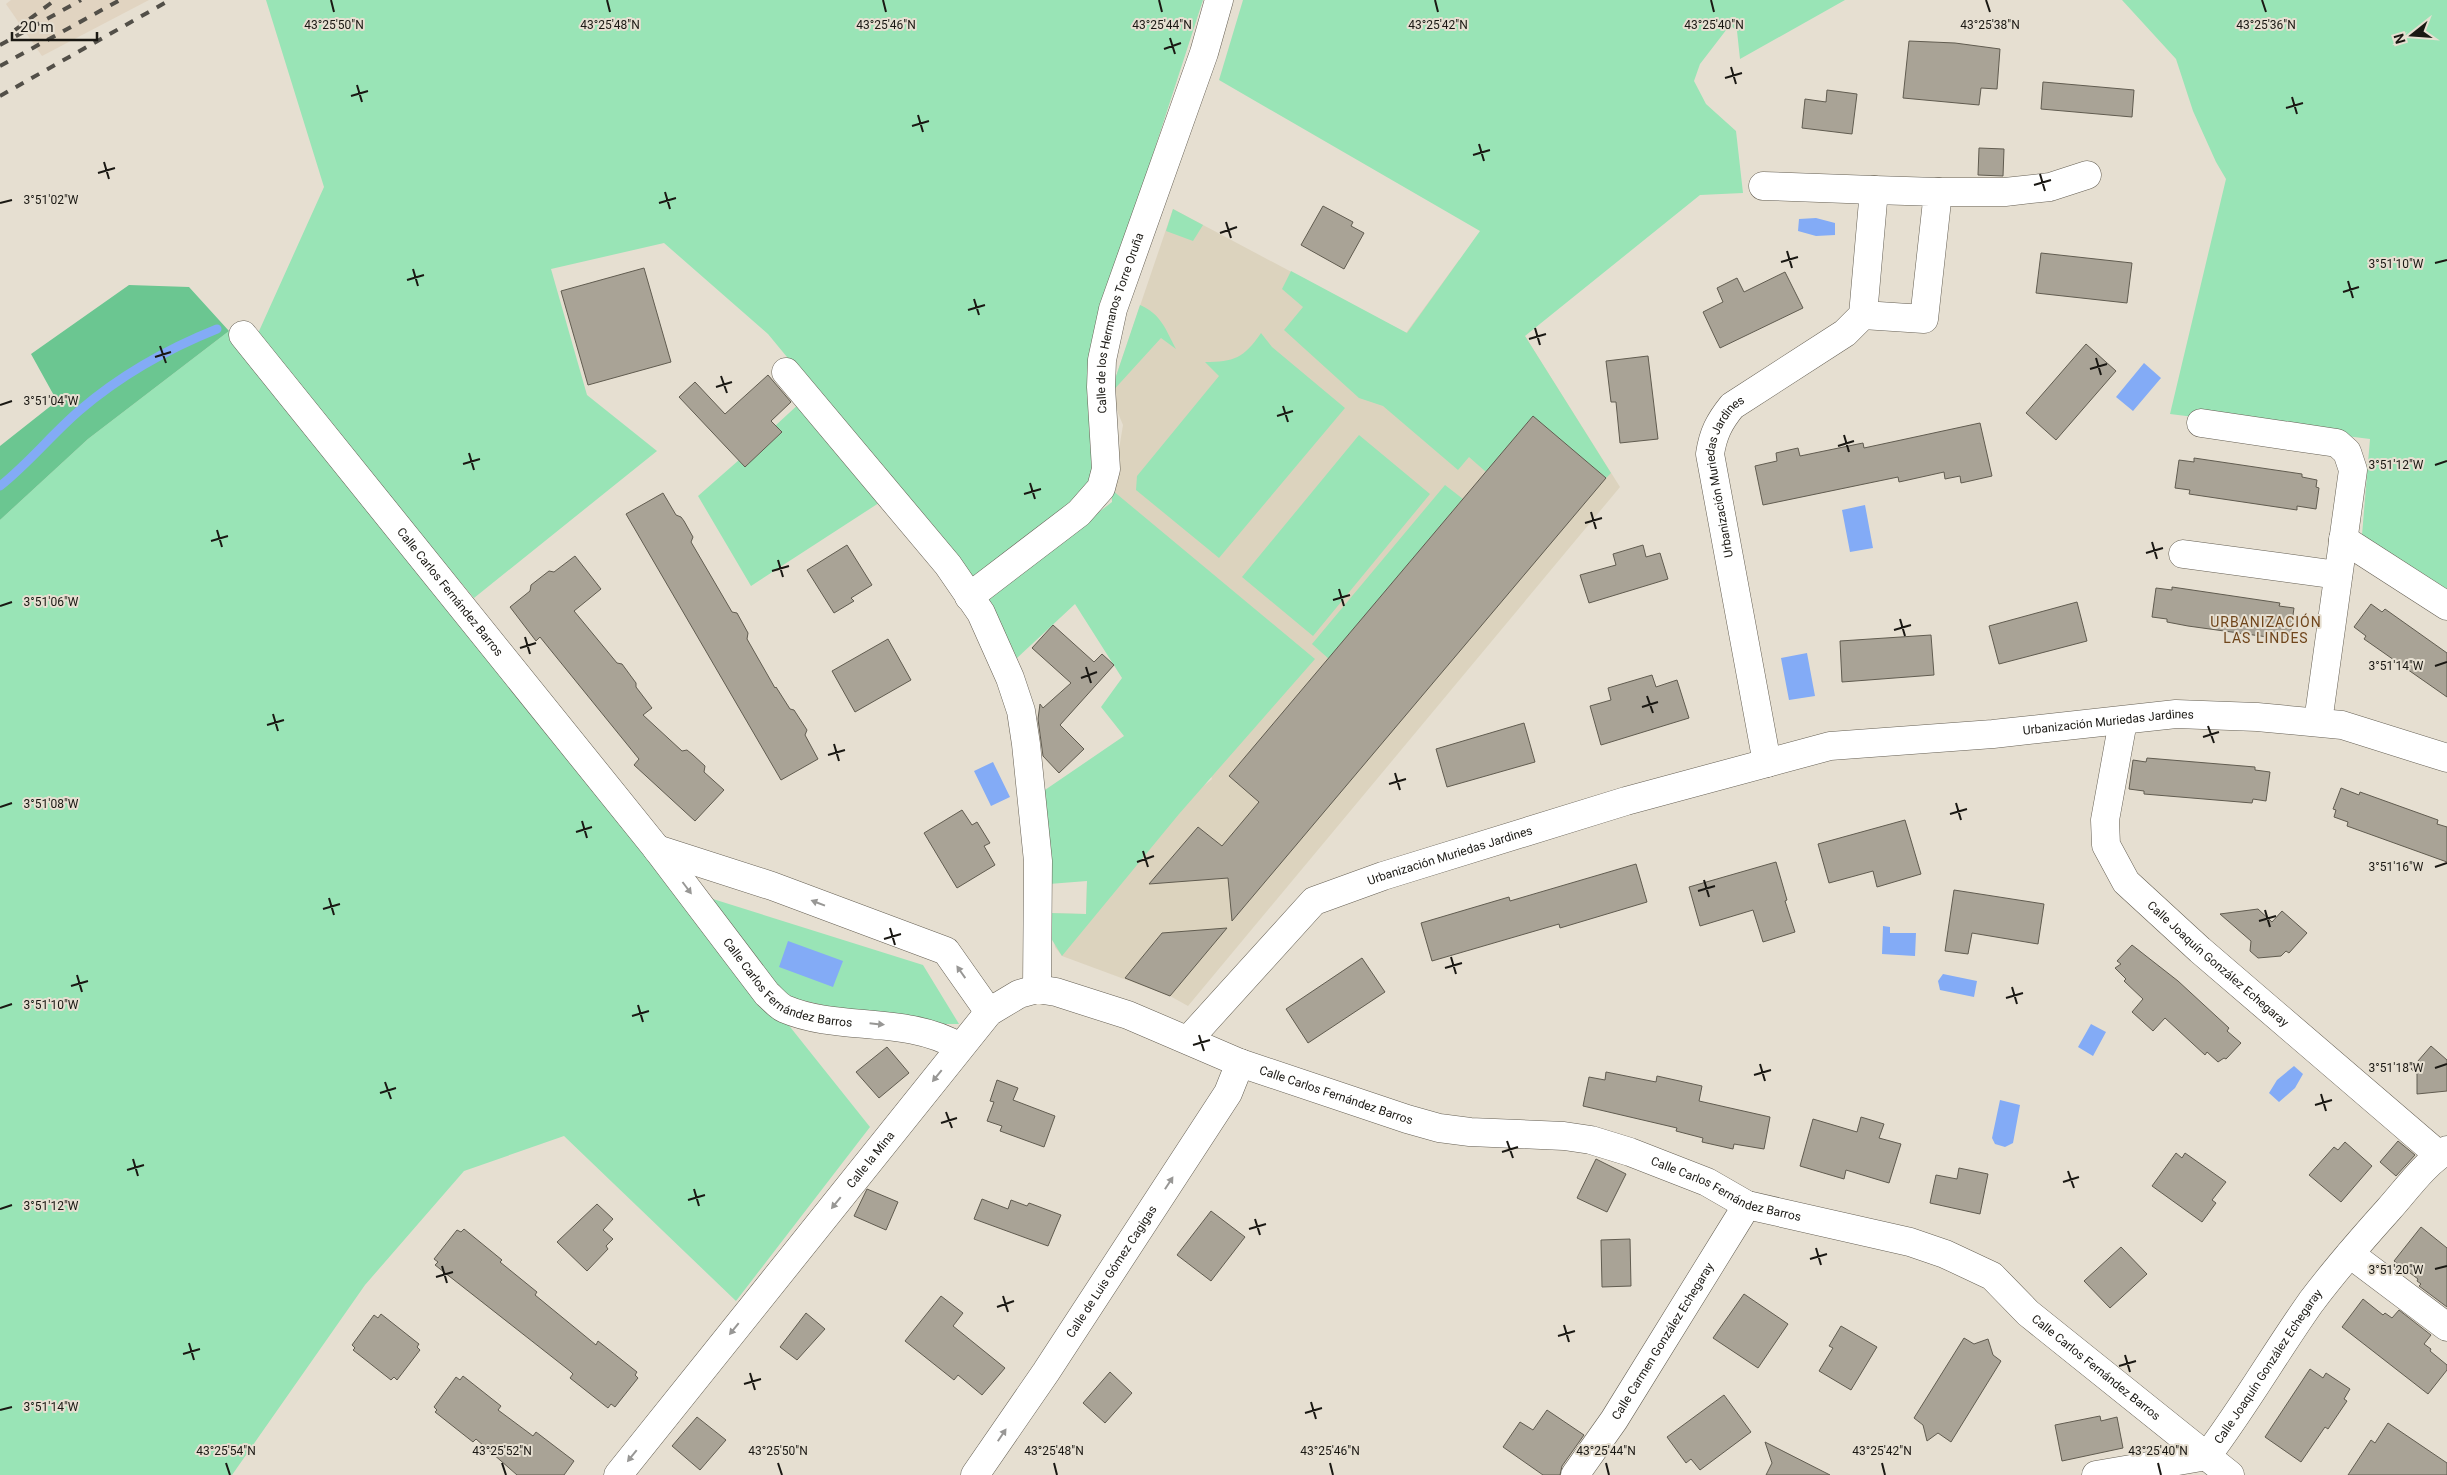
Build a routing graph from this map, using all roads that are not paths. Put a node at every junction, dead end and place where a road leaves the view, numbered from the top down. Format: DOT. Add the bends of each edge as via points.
graph roads {
  1 [pos="1220,0"];
  2 [pos="2087,175"];
  3 [pos="1763,186"];
  4 [pos="1874,190"];
  5 [pos="1938,192"];
  6 [pos="1863,315"];
  7 [pos="243,335"];
  8 [pos="786,372"];
  9 [pos="2201,423"];
  10 [pos="2343,539"];
  11 [pos="2184,554"];
  12 [pos="2338,575"];
  13 [pos="969,596"];
  14 [pos="2447,606"];
  15 [pos="2123,721"];
  16 [pos="2318,722"];
  17 [pos="2447,758"];
  18 [pos="1767,763"];
  19 [pos="657,849"];
  20 [pos="1037,989"];
  21 [pos="988,1012"];
  22 [pos="1188,1040"];
  23 [pos="960,1047"];
  24 [pos="1240,1064"];
  25 [pos="2443,1152"];
  26 [pos="1747,1205"];
  27 [pos="2350,1254"];
  28 [pos="2447,1327"];
  29 [pos="2207,1456"];
  30 [pos="618,1475"];
  31 [pos="975,1475"];
  32 [pos="1574,1475"];
  33 [pos="2096,1475"];
  34 [pos="2230,1475"];
  1 -- 13 [label="street, Calle de los Hermanos Torre Oruña" via="1204,54 1113,309 1102,360 1106,469 1100,488 1079,513"];
  2 -- 5 [label="street" via="2050,188"];
  3 -- 4 [label="street"];
  4 -- 5 [label="street"];
  4 -- 6 [label="street"];
  5 -- 6 [label="street" via="1924,319"];
  6 -- 18 [label="street, Urbanización Muriedas Jardines" via="1845,334 1732,406 1712,437 1710,454"];
  7 -- 19 [label="street, Calle Carlos Fernández Barros"];
  8 -- 13 [label="street" via="948,566"];
  9 -- 10 [label="street" via="2337,444 2347,452 2353,470"];
  10 -- 12 [label="street"];
  10 -- 14 [label="street"];
  11 -- 12 [label="street"];
  12 -- 16 [label="street"];
  13 -- 20 [label="street" via="992,637 1021,711 1038,861"];
  15 -- 16 [label="street, Urbanización Muriedas Jardines" via="2176,714"];
  15 -- 18 [label="street, Urbanización Muriedas Jardines" via="1830,746"];
  15 -- 25 [label="street, Calle Joaquín González Echegaray" via="2105,820 2106,845 2126,882 2208,956"];
  16 -- 17 [label="street, Urbanización Muriedas Jardines" via="2342,725"];
  18 -- 22 [label="street, Urbanización Muriedas Jardines" via="1626,801 1383,876 1314,901"];
  21 -- 19 [label="street, one-way" via="946,951 772,886"];
  19 -- 23 [label="street, Calle Carlos Fernández Barros, one-way" via="767,994 783,1008 813,1017 898,1026"];
  20 -- 21 [label="street, Calle la Mina" via="1019,994"];
  20 -- 22 [label="street" via="1128,1015"];
  21 -- 23 [label="street, Calle la Mina"];
  22 -- 24 [label="street, Calle Carlos Fernández Barros"];
  23 -- 30 [label="street, Calle la Mina, one-way"];
  24 -- 26 [label="street, Calle Carlos Fernández Barros" via="1439,1128 1591,1140 1707,1182"];
  31 -- 24 [label="street, Calle de Luis Gómez Cagigas, one-way" via="1228,1094"];
  25 -- 27 [label="street, Calle Joaquín González Echegaray"];
  26 -- 29 [label="street, Calle Carlos Fernández Barros" via="1910,1242 1992,1276 2028,1313"];
  26 -- 32 [label="street, Calle Carmen González Echegaray" via="1614,1420"];
  27 -- 28 [label="street"];
  27 -- 29 [label="street, Calle Joaquín González Echegaray" via="2312,1301"];
  29 -- 33 [label="street"];
  29 -- 34 [label="street, Calle Carlos Fernández Barros"];
}
